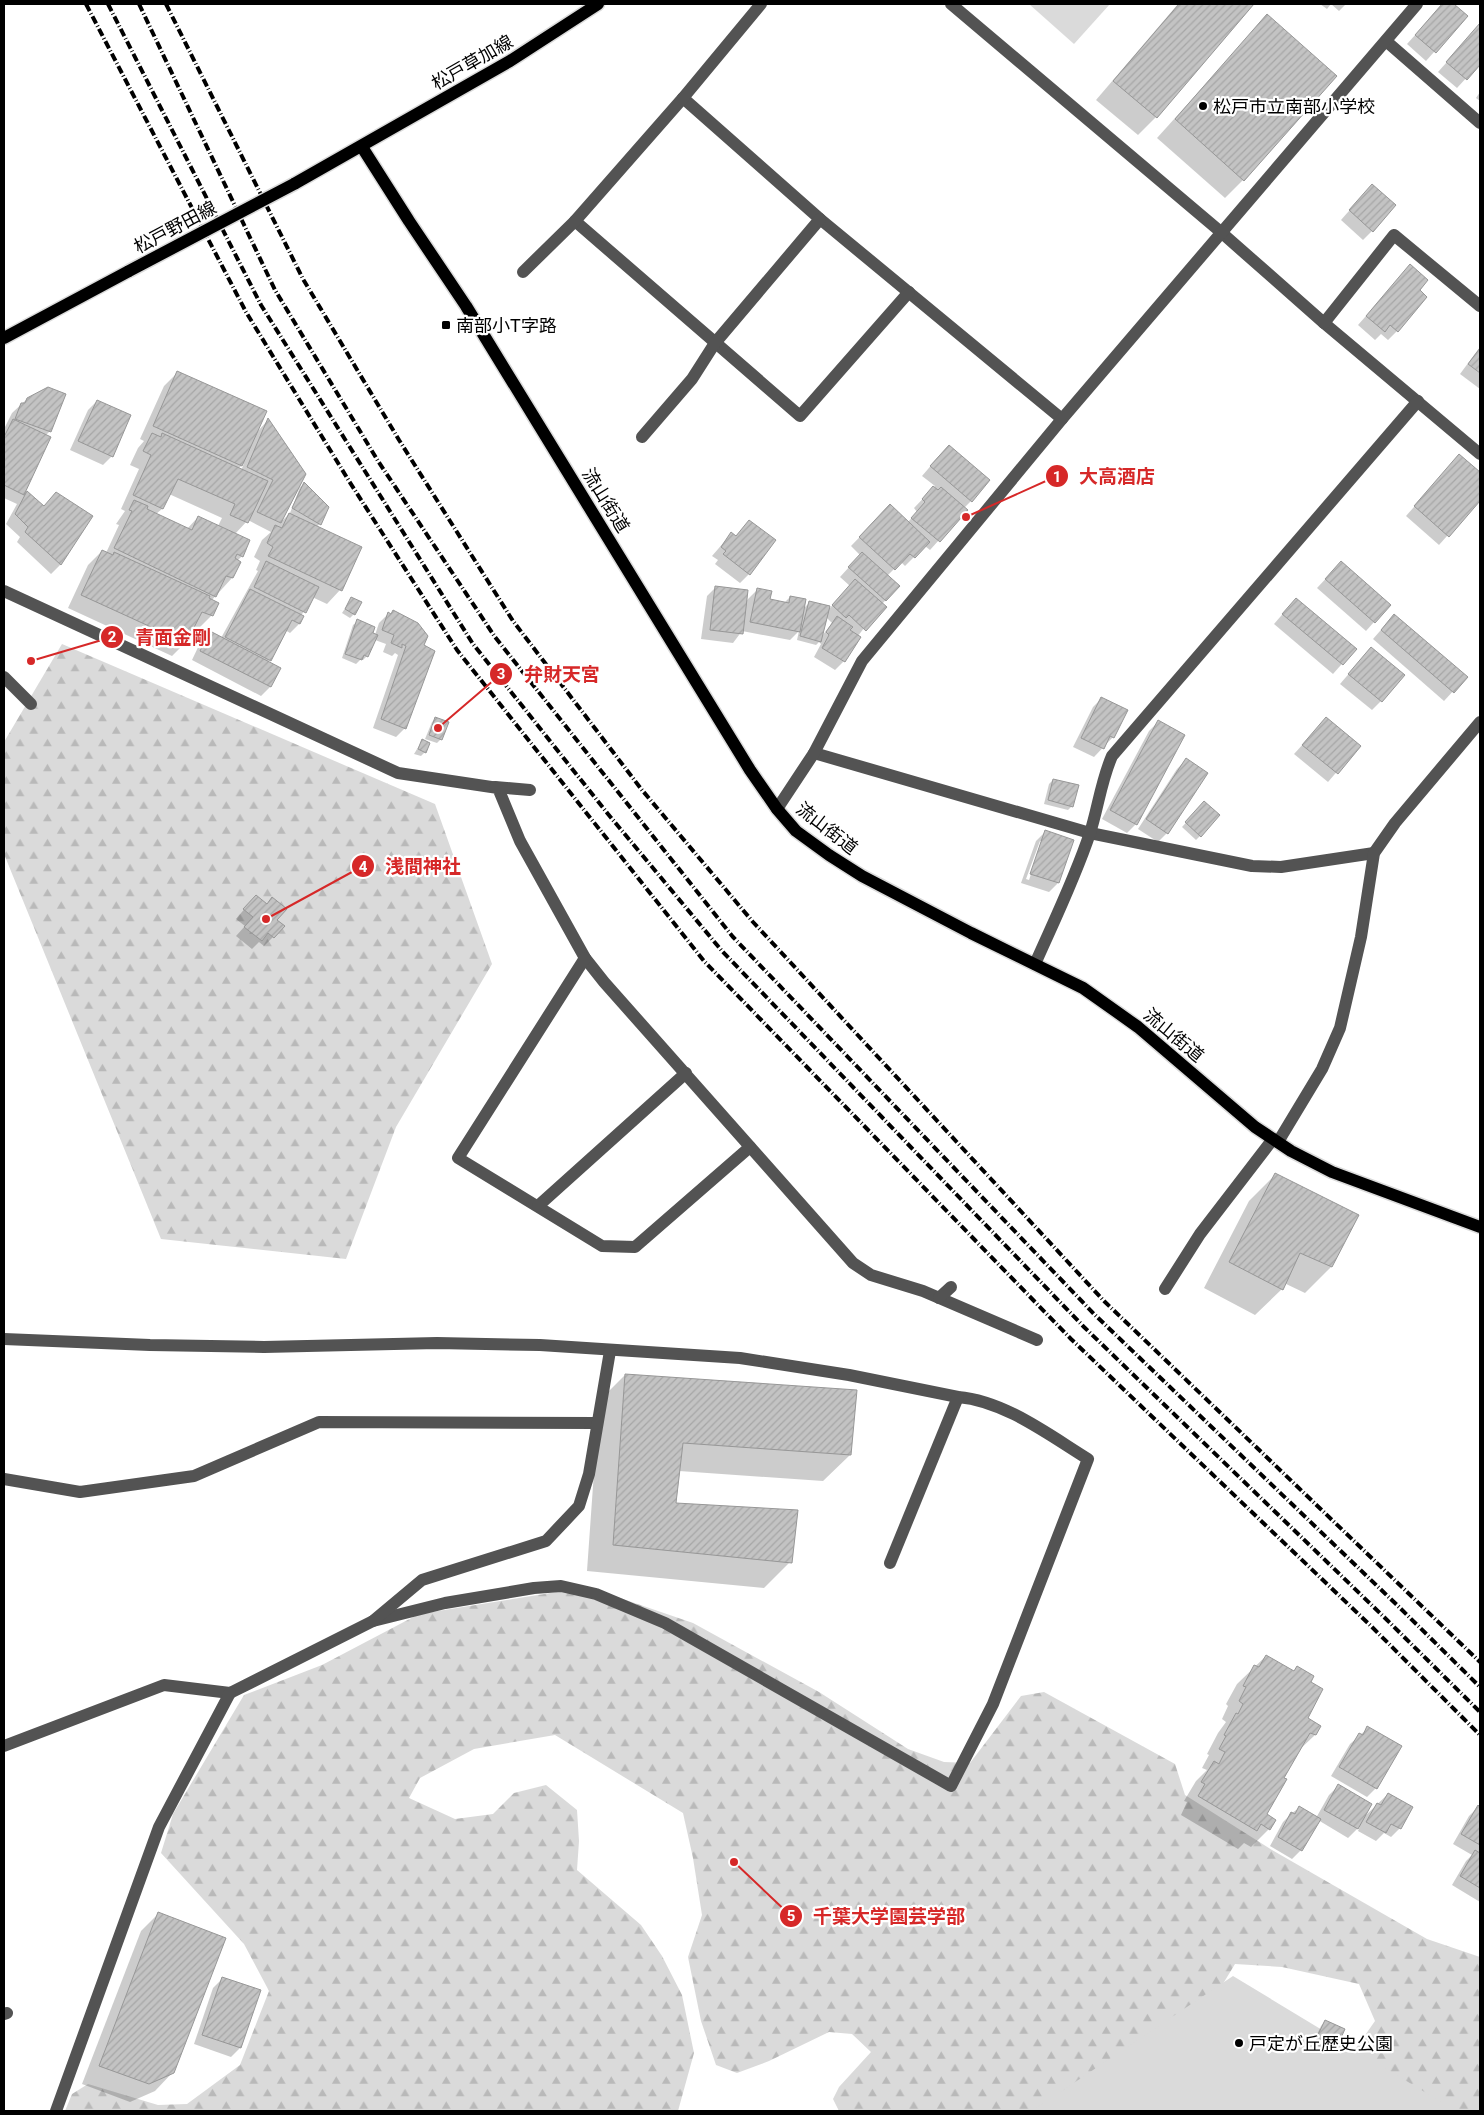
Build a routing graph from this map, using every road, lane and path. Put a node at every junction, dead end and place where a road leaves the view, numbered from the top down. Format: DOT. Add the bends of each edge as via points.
graph roads {
  1 [pos="598,4"];
  2 [pos="761,4"];
  3 [pos="951,4"];
  4 [pos="1417,4"];
  5 [pos="1386,41"];
  6 [pos="683,98"];
  7 [pos="1480,123"];
  8 [pos="362,147"];
  9 [pos="820,219"];
  10 [pos="575,222"];
  11 [pos="1222,233"];
  12 [pos="522,272"];
  13 [pos="909,292"];
  14 [pos="1480,306"];
  15 [pos="1324,323"];
  16 [pos="4,338"];
  17 [pos="715,343"];
  18 [pos="1418,401"];
  19 [pos="1062,419"];
  20 [pos="642,437"];
  21 [pos="1480,454"];
  22 [pos="4,591"];
  23 [pos="4,677"];
  24 [pos="31,704"];
  25 [pos="1480,722"];
  26 [pos="814,753"];
  27 [pos="495,787"];
  28 [pos="530,790"];
  29 [pos="777,809"];
  30 [pos="1090,833"];
  31 [pos="1374,854"];
  32 [pos="585,958"];
  33 [pos="1034,964"];
  34 [pos="686,1073"];
  35 [pos="1275,1141"];
  36 [pos="750,1146"];
  37 [pos="538,1206"];
  38 [pos="1480,1227"];
  39 [pos="951,1287"];
  40 [pos="1166,1289"];
  41 [pos="939,1298"];
  42 [pos="4,1339"];
  43 [pos="1037,1340"];
  44 [pos="610,1351"];
  45 [pos="958,1397"];
  46 [pos="597,1423"];
  47 [pos="4,1479"];
  48 [pos="890,1563"];
  49 [pos="373,1621"];
  50 [pos="230,1693"];
  51 [pos="4,1746"];
  52 [pos="56,2111"];
  1 -- 8 [label="main road, 松戸草加線" via="510,61"];
  2 -- 6 [label="street"];
  3 -- 11 [label="street"];
  4 -- 5 [label="street"];
  5 -- 7 [label="street"];
  5 -- 11 [label="street"];
  6 -- 9 [label="street"];
  6 -- 10 [label="street"];
  8 -- 16 [label="main road, 松戸野田線, bridge"];
  8 -- 29 [label="main road, 流山街道" via="471,315"];
  9 -- 13 [label="street"];
  9 -- 17 [label="street"];
  10 -- 12 [label="street"];
  10 -- 17 [label="street"];
  11 -- 15 [label="street"];
  11 -- 19 [label="street"];
  13 -- 17 [label="street" via="800,416"];
  13 -- 19 [label="street"];
  14 -- 15 [label="street" via="1394,235"];
  15 -- 18 [label="street"];
  17 -- 20 [label="street" via="692,379"];
  18 -- 21 [label="street"];
  18 -- 30 [label="street" via="1112,756"];
  19 -- 26 [label="street" via="862,661"];
  22 -- 27 [label="street" via="398,774"];
  23 -- 24 [label="street"];
  25 -- 31 [label="street" via="1395,823"];
  26 -- 29 [label="street"];
  26 -- 30 [label="street"];
  27 -- 28 [label="street"];
  27 -- 32 [label="street" via="520,841"];
  29 -- 33 [label="main road, 流山街道" via="796,831 862,876"];
  30 -- 31 [label="street" via="1252,866 1280,867"];
  30 -- 33 [label="street"];
  31 -- 35 [label="street" via="1361,937 1340,1028 1322,1069"];
  32 -- 34 [label="street"];
  32 -- 37 [label="street" via="458,1158"];
  33 -- 35 [label="main road, 流山街道" via="1083,988 1112,1007 1254,1127"];
  34 -- 36 [label="street"];
  34 -- 37 [label="street"];
  35 -- 38 [label="main road, 流山街道" via="1332,1172"];
  35 -- 40 [label="street" via="1200,1234"];
  36 -- 37 [label="street" via="635,1247 602,1246"];
  36 -- 41 [label="street" via="853,1263 871,1275"];
  39 -- 41 [label="street"];
  41 -- 43 [label="street"];
  42 -- 44 [label="street" via="264,1347 436,1343 540,1345"];
  44 -- 45 [label="street" via="740,1358"];
  44 -- 46 [label="street"];
  45 -- 48 [label="street"];
  45 -- 49 [label="street" via="974,1398 1015,1415 1088,1459 993,1704 951,1786 665,1623 596,1594 561,1586 534,1588"];
  46 -- 47 [label="street" via="319,1422 194,1476 80,1492"];
  46 -- 49 [label="street" via="589,1474 579,1506 546,1541 422,1580"];
  49 -- 50 [label="street"];
  50 -- 51 [label="street" via="164,1685"];
  50 -- 52 [label="street" via="159,1827"];
}
